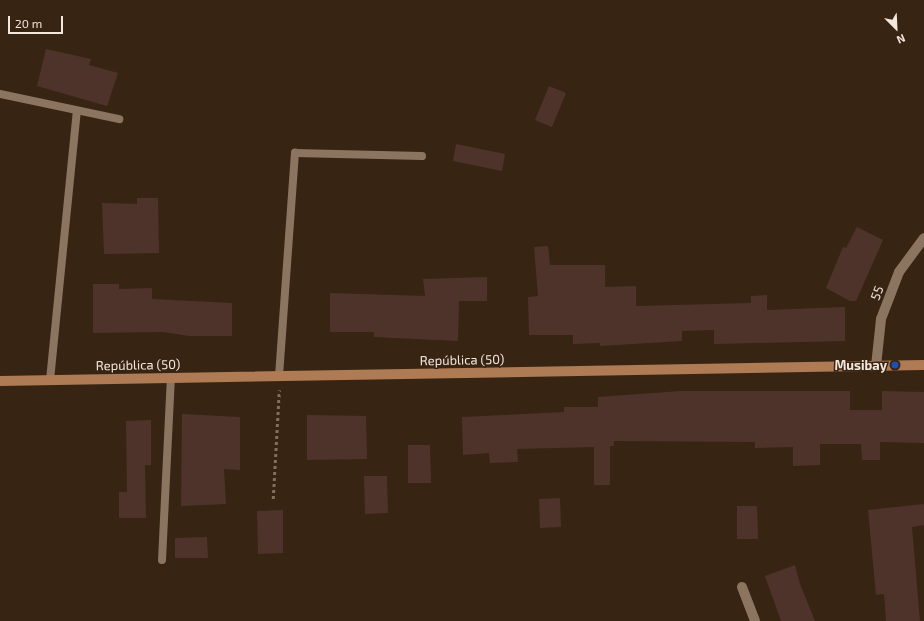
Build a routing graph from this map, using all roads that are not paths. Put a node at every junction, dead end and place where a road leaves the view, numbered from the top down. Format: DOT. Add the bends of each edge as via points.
graph roads {
  1 [pos="0,94"];
  2 [pos="78,111"];
  3 [pos="120,119"];
  4 [pos="422,156"];
  5 [pos="924,238"];
  6 [pos="924,365"];
  7 [pos="876,366"];
  8 [pos="279,376"];
  9 [pos="171,378"];
  10 [pos="50,380"];
  11 [pos="0,381"];
  12 [pos="162,560"];
  13 [pos="742,587"];
  14 [pos="755,621"];
  1 -- 2 [label="lane"];
  2 -- 3 [label="lane"];
  2 -- 10 [label="lane"];
  4 -- 8 [label="lane" via="295,153"];
  5 -- 7 [label="street, 55" via="899,272 884,312"];
  6 -- 7 [label="main road, República (50)"];
  7 -- 8 [label="main road, República (50)"];
  8 -- 9 [label="main road, República (50)"];
  9 -- 10 [label="main road, República (50)"];
  9 -- 12 [label="lane"];
  10 -- 11 [label="main road, República (50)"];
  13 -- 14 [label="street"];
}
